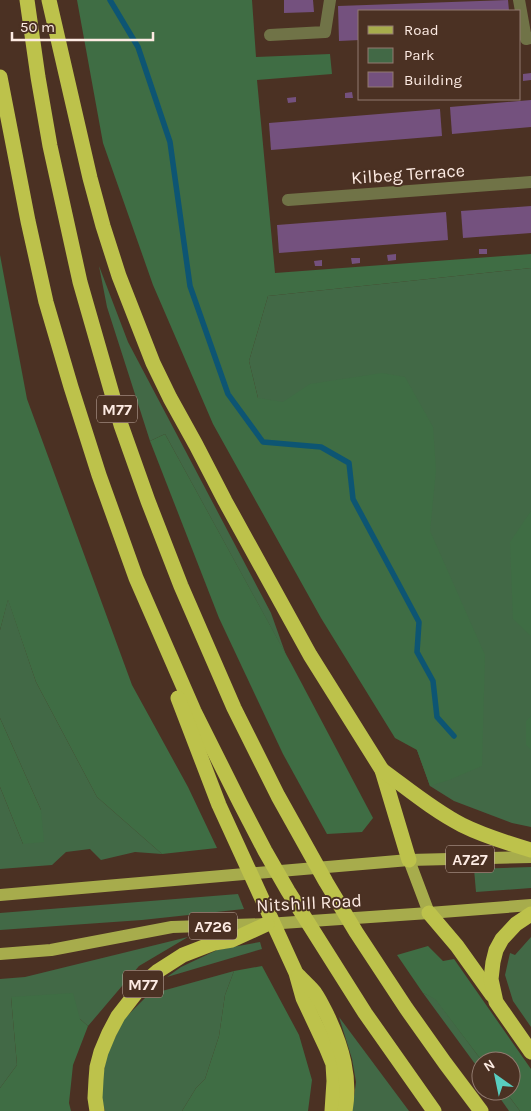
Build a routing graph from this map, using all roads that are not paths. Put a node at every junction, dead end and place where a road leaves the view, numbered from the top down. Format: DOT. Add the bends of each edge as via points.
graph roads {
  1 [pos="27,0"];
  2 [pos="49,0"];
  3 [pos="330,0"];
  4 [pos="521,11"];
  5 [pos="270,35"];
  6 [pos="531,38"];
  7 [pos="0,77"];
  8 [pos="531,182"];
  9 [pos="288,200"];
  10 [pos="136,578"];
  11 [pos="382,770"];
  12 [pos="531,850"];
  13 [pos="531,857"];
  14 [pos="409,860"];
  15 [pos="0,895"];
  16 [pos="531,905"];
  17 [pos="429,913"];
  18 [pos="531,914"];
  19 [pos="267,924"];
  20 [pos="0,954"];
  21 [pos="296,974"];
  22 [pos="496,1002"];
  23 [pos="531,1052"];
  24 [pos="97,1111"];
  25 [pos="332,1111"];
  26 [pos="345,1111"];
  27 [pos="434,1111"];
  28 [pos="481,1111"];
  1 -- 28 [label="highway, M77" via="50,146 80,282 122,425 195,620 278,796 336,899 406,1008"];
  2 -- 11 [label="highway" via="103,226 153,363 310,655"];
  3 -- 5 [label="street" via="325,32"];
  4 -- 6 [label="street" via="526,39"];
  7 -- 10 [label="highway, M77" via="46,302 96,466"];
  8 -- 9 [label="street, Kilbeg Terrace"];
  10 -- 21 [label="highway, M77" via="219,805"];
  10 -- 27 [label="highway, M77" via="194,711 288,891 365,1013"];
  11 -- 12 [label="highway" via="461,824 501,842"];
  11 -- 14 [label="highway"];
  13 -- 14 [label="main road, Nitshill Road / A727"];
  14 -- 15 [label="main road, Nitshill Road"];
  14 -- 17 [label="main road"];
  16 -- 17 [label="main road, Nitshill Road"];
  17 -- 19 [label="main road, Nitshill Road / A726"];
  17 -- 22 [label="highway" via="457,946"];
  18 -- 22 [label="highway" via="506,934 496,950 491,979"];
  19 -- 20 [label="main road, Nitshill Road / A726" via="172,928 50,950"];
  19 -- 24 [label="highway, M77" via="232,940 183,955 143,984 118,1016 101,1052 96,1080"];
  21 -- 25 [label="highway, M77" via="332,1064"];
  21 -- 26 [label="highway, M77" via="315,993 339,1045 345,1064"];
  22 -- 23 [label="highway"];
}
